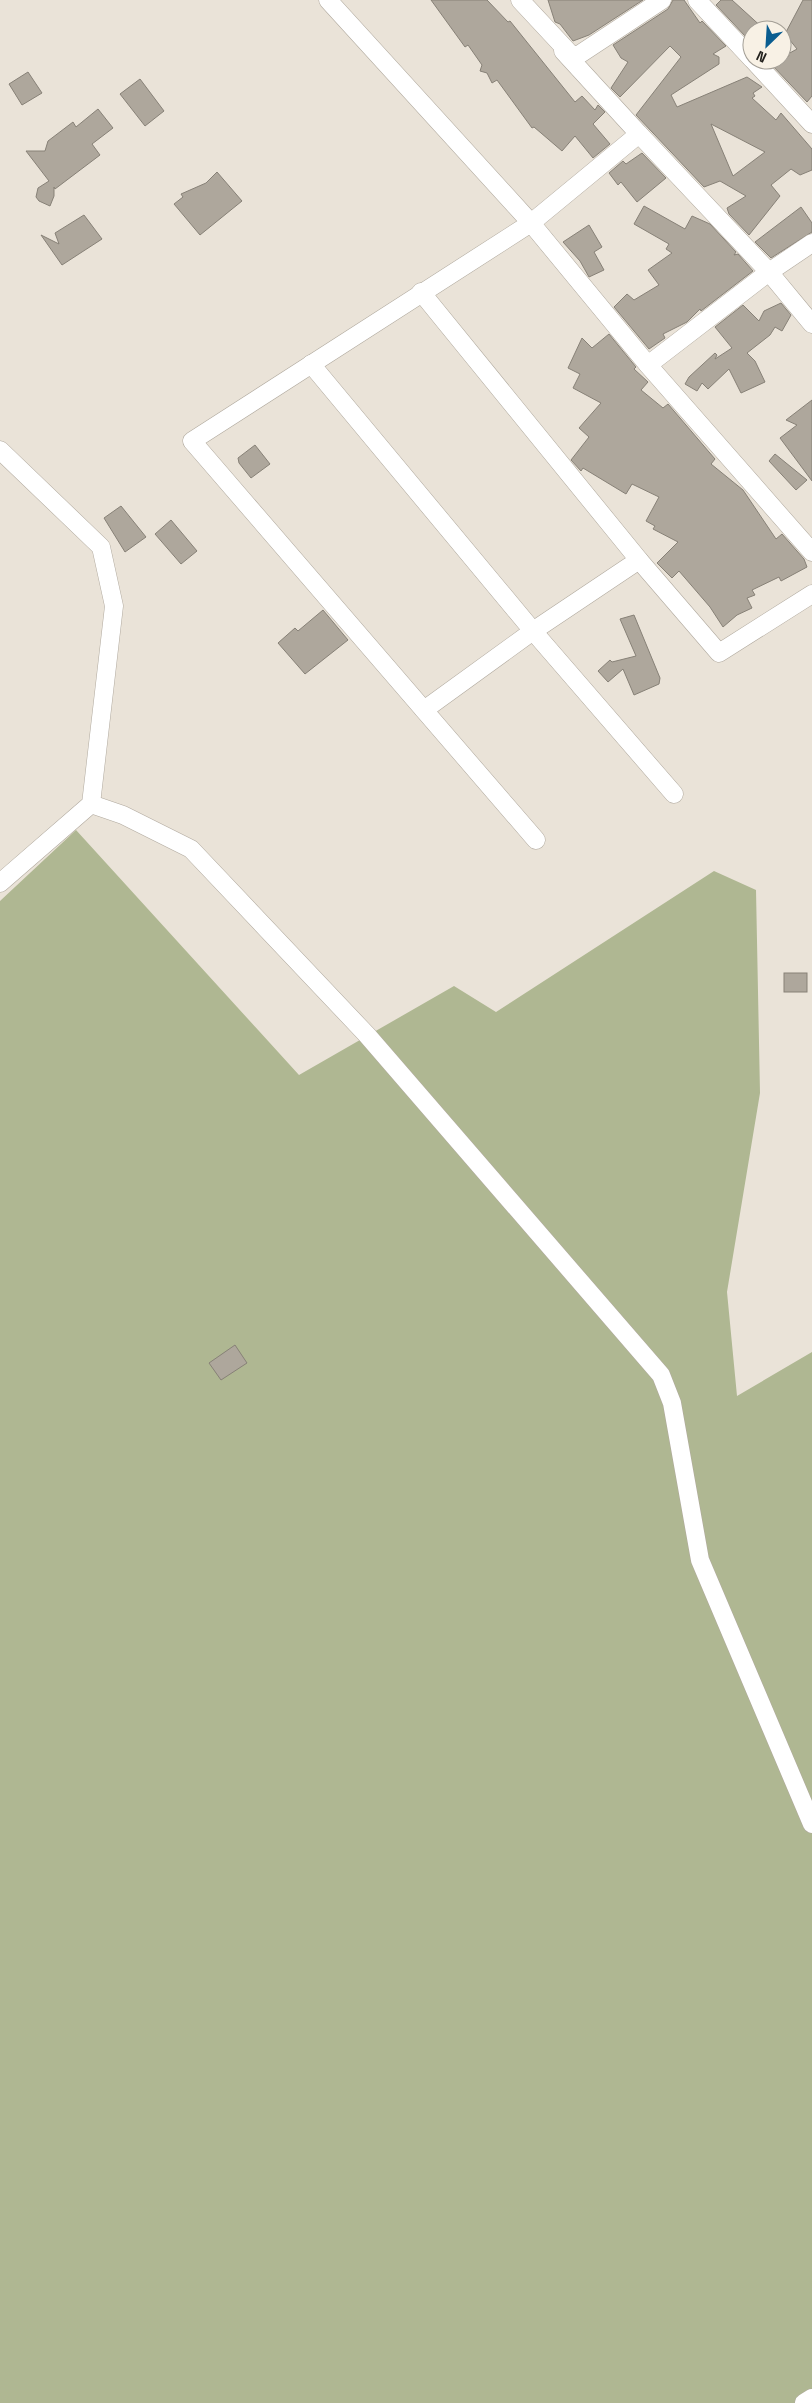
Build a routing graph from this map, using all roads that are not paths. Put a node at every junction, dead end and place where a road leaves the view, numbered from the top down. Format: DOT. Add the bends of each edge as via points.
graph roads {
  1 [pos="328,0"];
  2 [pos="518,0"];
  3 [pos="662,0"];
  4 [pos="698,0"];
  5 [pos="742,49"];
  6 [pos="761,70"];
  7 [pos="812,124"];
  8 [pos="639,134"];
  9 [pos="532,223"];
  10 [pos="812,243"];
  11 [pos="769,272"];
  12 [pos="421,292"];
  13 [pos="812,324"];
  14 [pos="311,364"];
  15 [pos="648,365"];
  16 [pos="0,450"];
  17 [pos="812,552"];
  18 [pos="639,560"];
  19 [pos="812,594"];
  20 [pos="534,632"];
  21 [pos="424,710"];
  22 [pos="674,794"];
  23 [pos="92,804"];
  24 [pos="536,840"];
  25 [pos="0,883"];
  26 [pos="812,1824"];
  27 [pos="812,2398"];
  28 [pos="804,2403"];
  1 -- 9 [label="street"];
  2 -- 3 [label="street" via="574,58"];
  2 -- 8 [label="street"];
  4 -- 5 [label="street"];
  6 -- 7 [label="street"];
  8 -- 9 [label="street"];
  8 -- 11 [label="street"];
  9 -- 12 [label="street"];
  9 -- 15 [label="street"];
  10 -- 11 [label="street"];
  11 -- 13 [label="street"];
  11 -- 15 [label="street"];
  12 -- 14 [label="street"];
  12 -- 18 [label="street"];
  14 -- 20 [label="street"];
  14 -- 21 [label="street" via="192,441"];
  15 -- 17 [label="street"];
  16 -- 23 [label="street" via="101,547 114,606"];
  18 -- 19 [label="street" via="719,653"];
  18 -- 20 [label="street"];
  20 -- 21 [label="street"];
  20 -- 22 [label="street"];
  21 -- 24 [label="street"];
  23 -- 25 [label="street"];
  23 -- 26 [label="street" via="191,849 368,1035 661,1375 672,1403 700,1560"];
  27 -- 28 [label="street"];
}
